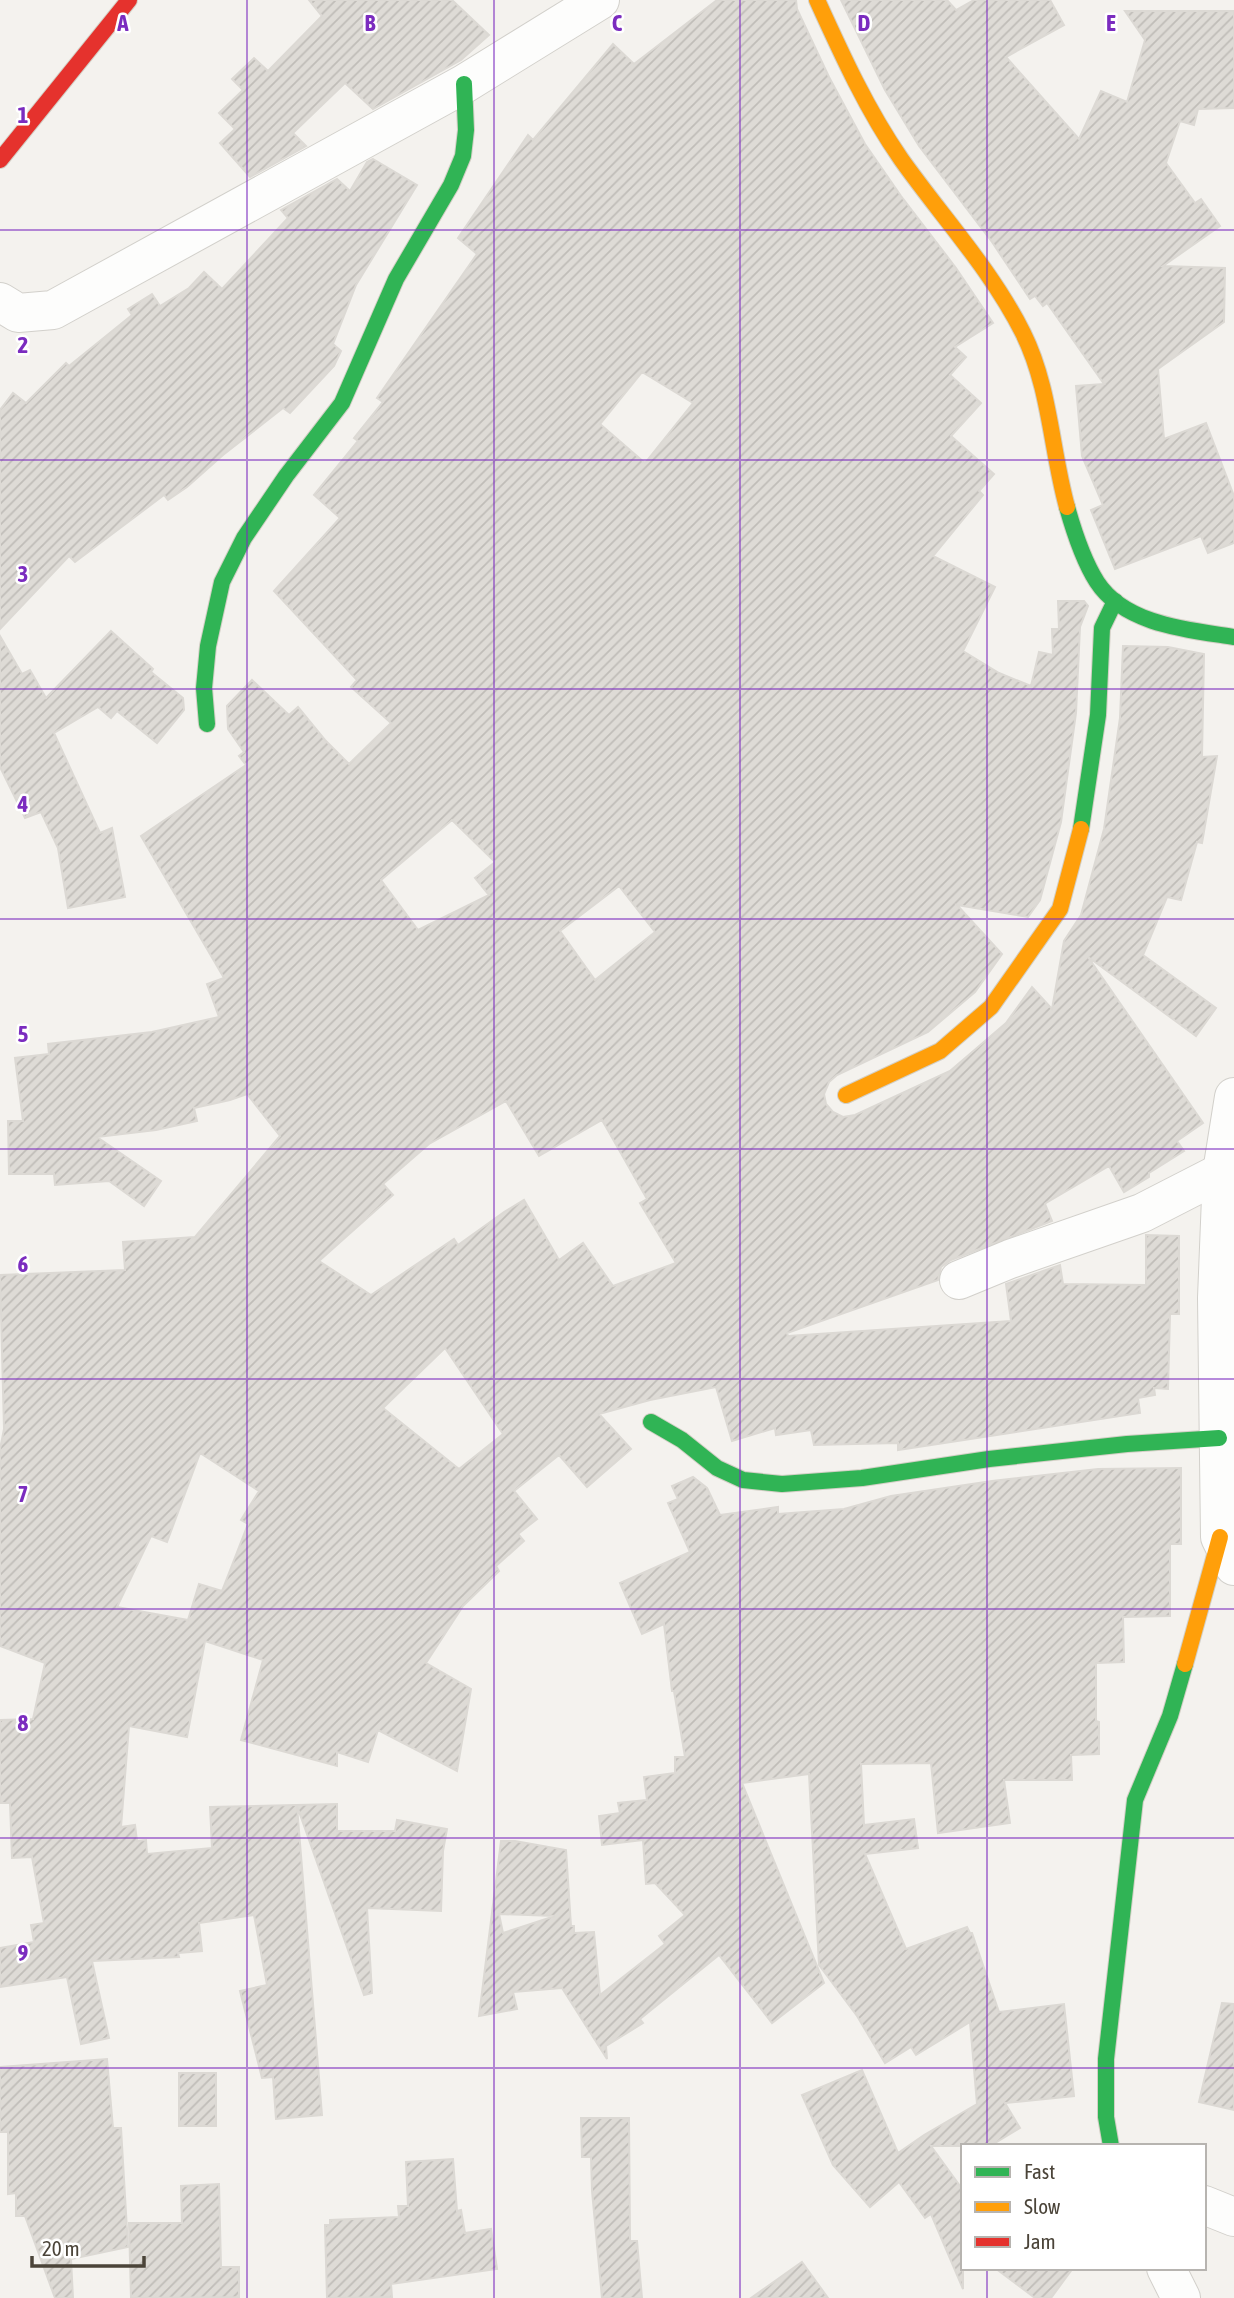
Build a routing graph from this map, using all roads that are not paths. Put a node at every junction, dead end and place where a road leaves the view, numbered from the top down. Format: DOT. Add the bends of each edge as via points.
graph roads {
  1 [pos="129,0"];
  2 [pos="600,0"];
  3 [pos="817,0"];
  4 [pos="464,84"];
  5 [pos="0,160"];
  6 [pos="0,302"];
  7 [pos="1115,601"];
  8 [pos="1234,637"];
  9 [pos="207,724"];
  10 [pos="846,1095"];
  11 [pos="1234,1097"];
  12 [pos="1222,1172"];
  13 [pos="959,1280"];
  14 [pos="1225,1296"];
  15 [pos="651,1422"];
  16 [pos="1219,1438"];
  17 [pos="1227,1551"];
  18 [pos="1111,2144"];
  19 [pos="1206,2206"];
  20 [pos="1234,2217"];
  21 [pos="1167,2270"];
  22 [pos="1181,2298"];
  1 -- 5 [label="main road"];
  2 -- 4 [label="street"];
  3 -- 7 [label="main road" via="884,132 1002,294 1023,332 1038,364 1062,488 1079,544 1099,585"];
  4 -- 6 [label="street" via="53,310 18,313"];
  4 -- 9 [label="main road" via="463,156 451,185 396,279 342,403 251,528 222,582 208,646"];
  7 -- 8 [label="main road" via="1181,628"];
  7 -- 10 [label="main road" via="1102,628 1098,716 1086,802 1060,909 990,1007 940,1051"];
  11 -- 12 [label="street"];
  12 -- 13 [label="street" via="1142,1213"];
  12 -- 14 [label="street"];
  14 -- 16 [label="street"];
  15 -- 16 [label="main road" via="717,1468 743,1480 782,1485 1058,1451"];
  16 -- 17 [label="street"];
  17 -- 18 [label="main road" via="1198,1621 1170,1716 1135,1800 1106,2059"];
  19 -- 20 [label="street"];
  21 -- 22 [label="street"];
}
